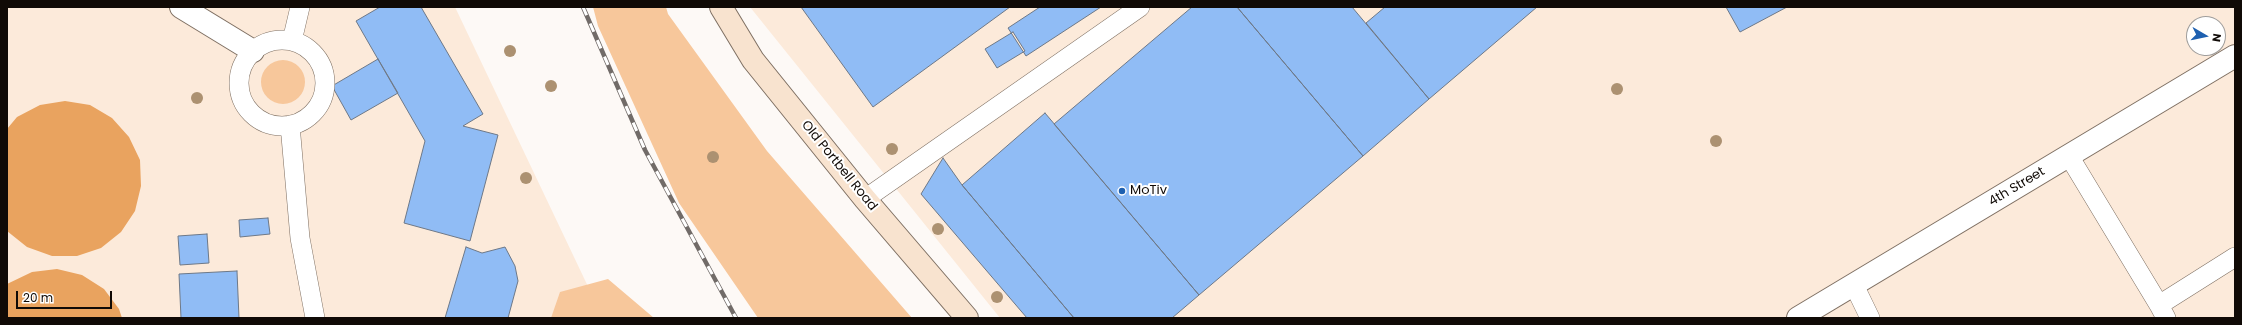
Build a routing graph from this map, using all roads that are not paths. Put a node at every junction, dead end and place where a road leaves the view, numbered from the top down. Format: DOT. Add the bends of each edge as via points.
graph roads {
  1 [pos="181,7"];
  2 [pos="300,7"];
  3 [pos="721,7"];
  4 [pos="1140,7"];
  5 [pos="292,41"];
  6 [pos="253,51"];
  7 [pos="2235,56"];
  8 [pos="290,125"];
  9 [pos="2069,156"];
  10 [pos="865,199"];
  11 [pos="2235,257"];
  12 [pos="1854,285"];
  13 [pos="2162,312"];
  14 [pos="315,318"];
  15 [pos="967,318"];
  16 [pos="1798,318"];
  17 [pos="1870,318"];
  1 -- 6 [label="street"];
  2 -- 5 [label="lane"];
  3 -- 10 [label="main road, Old Portbell Road" via="753,60"];
  4 -- 10 [label="lane"];
  5 -- 6 [label="lane" via="278,40"];
  5 -- 8 [label="lane" via="305,46 316,56 323,69 325,84 322,98 315,111 304,120"];
  6 -- 8 [label="lane" via="244,62 240,75 240,89 244,102 252,114 263,121 277,126"];
  7 -- 9 [label="street, 4th Street"];
  8 -- 14 [label="lane" via="300,238"];
  9 -- 12 [label="street, 4th Street"];
  9 -- 13 [label="lane"];
  10 -- 15 [label="main road, Old Portbell Road"];
  11 -- 13 [label="lane"];
  12 -- 16 [label="street, 4th Street"];
  12 -- 17 [label="lane"];
}
